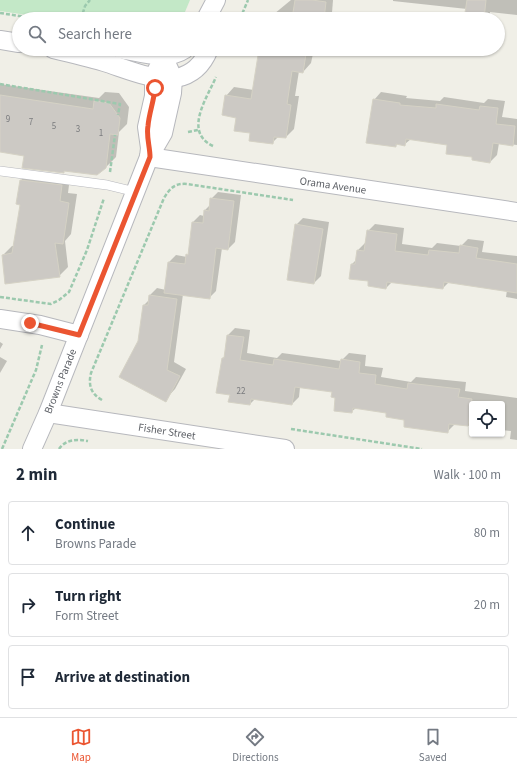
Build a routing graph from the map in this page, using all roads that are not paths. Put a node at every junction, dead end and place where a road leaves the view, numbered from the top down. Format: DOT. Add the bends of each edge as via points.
graph roads {
  1 [pos="216,0"];
  2 [pos="226,0"];
  3 [pos="210,12"];
  4 [pos="222,12"];
  5 [pos="0,40"];
  6 [pos="12,42"];
  7 [pos="82,56"];
  8 [pos="163,56"];
  9 [pos="206,56"];
  10 [pos="154,76"];
  11 [pos="173,78"];
  12 [pos="150,157"];
  13 [pos="0,171"];
  14 [pos="136,192"];
  15 [pos="517,212"];
  16 [pos="0,319"];
  17 [pos="79,335"];
  18 [pos="48,413"];
  19 [pos="32,449"];
  20 [pos="286,449"];
  1 -- 3 [label="street"];
  2 -- 4 [label="street"];
  5 -- 6 [label="street"];
  7 -- 10 [label="street"];
  8 -- 10 [label="street, Browns Parade"];
  8 -- 11 [label="street"];
  9 -- 11 [label="street" via="194,70"];
  10 -- 11 [label="street"];
  10 -- 12 [label="street, Browns Parade" via="154,96 147,127"];
  11 -- 12 [label="street, Browns Parade" via="166,124"];
  12 -- 14 [label="street, Browns Parade"];
  12 -- 15 [label="street, Orama Avenue"];
  13 -- 14 [label="lane" via="107,185"];
  14 -- 17 [label="street, Browns Parade"];
  16 -- 17 [label="street"];
  17 -- 18 [label="street, Browns Parade"];
  18 -- 19 [label="street, Browns Parade"];
  18 -- 20 [label="street, Fisher Street"];
}
